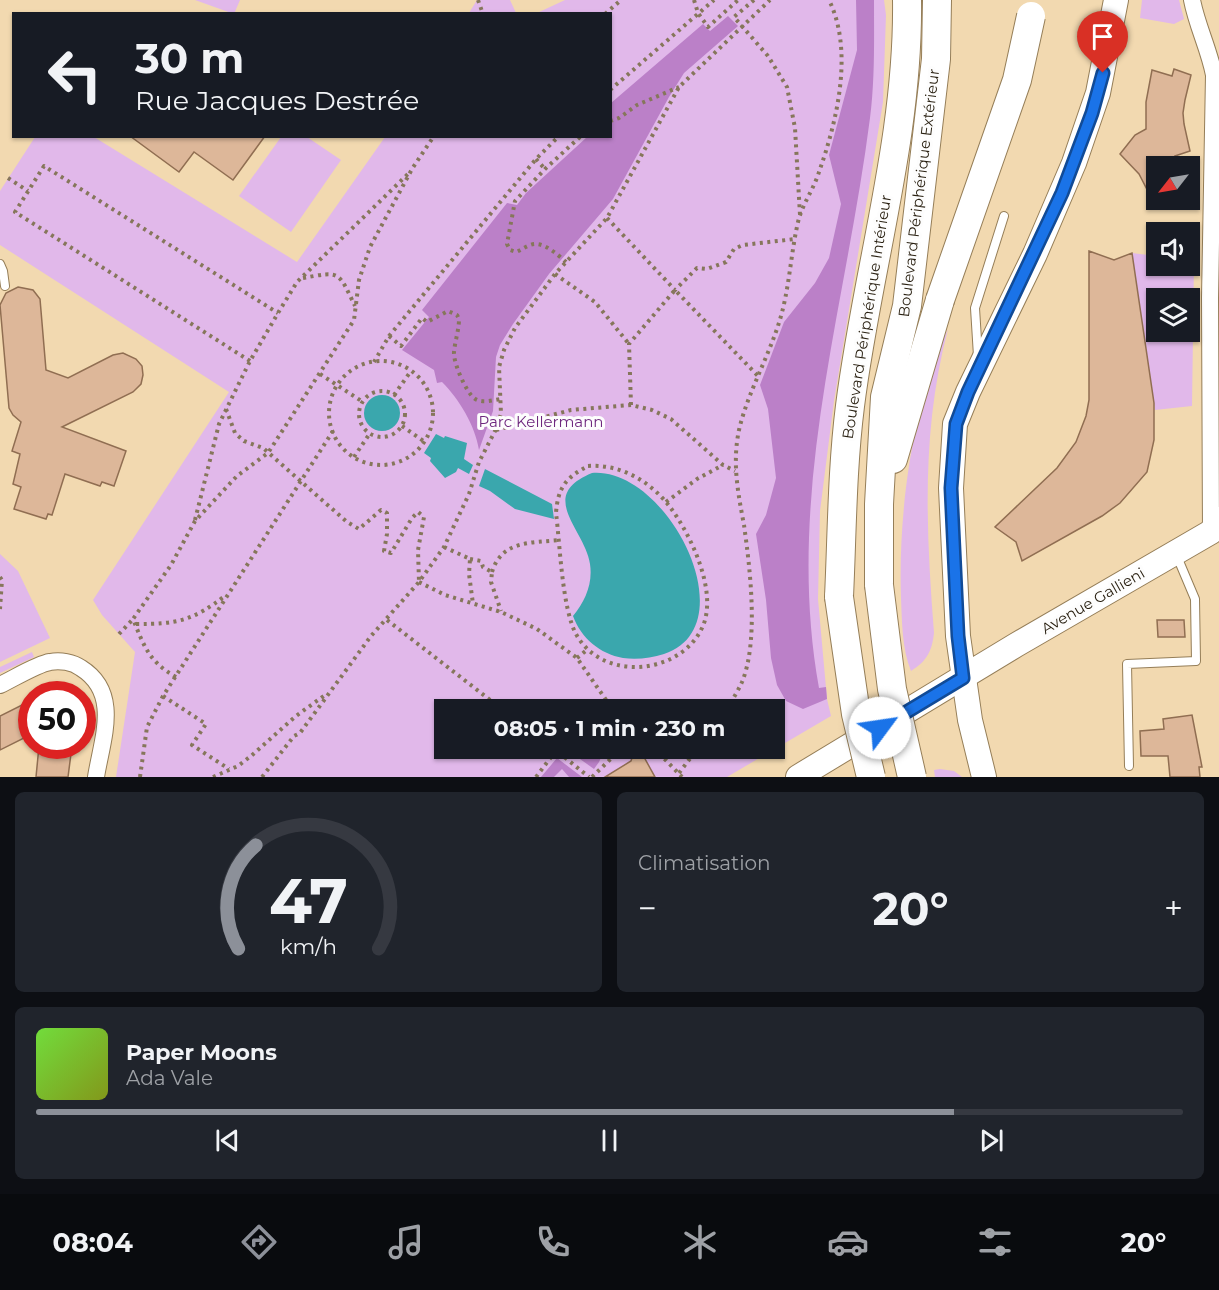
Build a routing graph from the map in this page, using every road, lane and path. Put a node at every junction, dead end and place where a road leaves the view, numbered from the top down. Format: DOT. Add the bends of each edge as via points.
graph roads {
  1 [pos="621,0"];
  2 [pos="694,0"];
  3 [pos="714,0"];
  4 [pos="738,0"];
  5 [pos="754,0"];
  6 [pos="770,0"];
  7 [pos="829,0"];
  8 [pos="937,0"];
  9 [pos="1032,0"];
  10 [pos="1192,0"];
  11 [pos="1114,2"];
  12 [pos="907,3"];
  13 [pos="607,12"];
  14 [pos="698,13"];
  15 [pos="742,26"];
  16 [pos="679,87"];
  17 [pos="612,88"];
  18 [pos="612,120"];
  19 [pos="433,138"];
  20 [pos="557,138"];
  21 [pos="579,138"];
  22 [pos="536,159"];
  23 [pos="412,169"];
  24 [pos="545,169"];
  25 [pos="8,178"];
  26 [pos="28,191"];
  27 [pos="800,216"];
  28 [pos="1004,216"];
  29 [pos="607,218"];
  30 [pos="1215,230"];
  31 [pos="795,239"];
  32 [pos="566,262"];
  33 [pos="0,264"];
  34 [pos="555,273"];
  35 [pos="302,278"];
  36 [pos="5,286"];
  37 [pos="675,290"];
  38 [pos="355,306"];
  39 [pos="278,313"];
  40 [pos="389,336"];
  41 [pos="629,344"];
  42 [pos="250,361"];
  43 [pos="374,362"];
  44 [pos="411,371"];
  45 [pos="978,372"];
  46 [pos="320,374"];
  47 [pos="759,377"];
  48 [pos="337,386"];
  49 [pos="394,395"];
  50 [pos="501,399"];
  51 [pos="363,402"];
  52 [pos="631,405"];
  53 [pos="226,409"];
  54 [pos="402,426"];
  55 [pos="495,430"];
  56 [pos="333,431"];
  57 [pos="369,433"];
  58 [pos="425,442"];
  59 [pos="268,453"];
  60 [pos="354,458"];
  61 [pos="723,465"];
  62 [pos="735,471"];
  63 [pos="301,482"];
  64 [pos="666,502"];
  65 [pos="879,504"];
  66 [pos="195,521"];
  67 [pos="1216,532"];
  68 [pos="560,540"];
  69 [pos="444,547"];
  70 [pos="1176,553"];
  71 [pos="470,559"];
  72 [pos="492,572"];
  73 [pos="0,577"];
  74 [pos="419,582"];
  75 [pos="230,592"];
  76 [pos="473,604"];
  77 [pos="0,609"];
  78 [pos="501,612"];
  79 [pos="133,619"];
  80 [pos="387,620"];
  81 [pos="136,624"];
  82 [pos="119,634"];
  83 [pos="588,649"];
  84 [pos="578,658"];
  85 [pos="176,676"];
  86 [pos="963,678"];
  87 [pos="0,685"];
  88 [pos="328,692"];
  89 [pos="163,696"];
  90 [pos="489,699"];
  91 [pos="606,699"];
  92 [pos="733,699"];
  93 [pos="549,759"];
  94 [pos="568,759"];
  95 [pos="610,759"];
  96 [pos="665,759"];
  97 [pos="691,759"];
  98 [pos="1129,766"];
  99 [pos="230,770"];
  100 [pos="681,775"];
  101 [pos="96,777"];
  102 [pos="140,777"];
  103 [pos="213,777"];
  104 [pos="262,777"];
  105 [pos="536,777"];
  106 [pos="591,777"];
  107 [pos="798,777"];
  108 [pos="871,777"];
  109 [pos="912,777"];
  110 [pos="984,777"];
  1 -- 13 [label="path"];
  2 -- 14 [label="path"];
  3 -- 14 [label="path"];
  4 -- 14 [label="path" via="708,27"];
  5 -- 15 [label="path" via="734,17"];
  6 -- 15 [label="path"];
  7 -- 27 [label="path" via="839,30 842,69 836,112 819,173"];
  8 -- 65 [label="highway, Boulevard Périphérique Extérieur" via="936,59 907,306 885,397"];
  9 -- 65 [label="highway, bridge" via="1017,80 940,300"];
  10 -- 30 [label="street" via="1214,75"];
  11 -- 45 [label="main road" via="1098,93 1074,163"];
  12 -- 108 [label="highway, Boulevard Périphérique Intérieur, bridge" via="905,76 850,406 844,480 839,597 856,714"];
  14 -- 17 [label="path"];
  15 -- 16 [label="path"];
  15 -- 27 [label="path" via="768,56 787,87 795,128"];
  16 -- 18 [label="path"];
  16 -- 29 [label="path"];
  19 -- 23 [label="path"];
  20 -- 22 [label="path"];
  21 -- 24 [label="path"];
  22 -- 24 [label="path"];
  22 -- 40 [label="path"];
  23 -- 35 [label="path"];
  23 -- 38 [label="path" via="370,247"];
  24 -- 32 [label="path" via="515,201 507,244 516,252 532,243 540,245"];
  25 -- 26 [label="path"];
  26 -- 39 [label="path" via="44,166"];
  26 -- 42 [label="path" via="15,212"];
  27 -- 31 [label="path"];
  28 -- 45 [label="lane" via="975,308"];
  29 -- 32 [label="path"];
  29 -- 37 [label="path"];
  30 -- 67 [label="street" via="1209,333"];
  31 -- 37 [label="path" via="743,245 734,249 726,262 707,269 697,268"];
  31 -- 47 [label="path" via="781,314"];
  32 -- 34 [label="path"];
  33 -- 36 [label="lane"];
  34 -- 41 [label="path" via="595,302"];
  34 -- 50 [label="path" via="504,350 499,367"];
  35 -- 38 [label="path" via="338,275"];
  35 -- 39 [label="path"];
  37 -- 41 [label="path"];
  37 -- 47 [label="path"];
  38 -- 46 [label="path" via="354,320"];
  39 -- 42 [label="path"];
  40 -- 43 [label="path"];
  40 -- 50 [label="path" via="401,346 422,318 427,321 448,310 454,313 459,319 453,354 467,388 482,401"];
  41 -- 52 [label="path"];
  42 -- 53 [label="path"];
  43 -- 44 [label="path" via="387,362"];
  43 -- 48 [label="path" via="353,370"];
  44 -- 49 [label="path"];
  44 -- 58 [label="path" via="431,398 433,420"];
  45 -- 86 [label="main road" via="956,424 952,462 957,621"];
  46 -- 48 [label="path"];
  46 -- 59 [label="path"];
  47 -- 62 [label="path" via="744,413"];
  48 -- 51 [label="path"];
  48 -- 56 [label="path" via="330,403"];
  49 -- 51 [label="path" via="378,391"];
  49 -- 54 [label="path" via="404,410"];
  50 -- 55 [label="path"];
  51 -- 57 [label="path" via="359,420"];
  52 -- 55 [label="path" via="571,410"];
  52 -- 61 [label="path" via="671,419"];
  53 -- 59 [label="path" via="235,433"];
  53 -- 66 [label="path"];
  54 -- 57 [label="path" via="384,437"];
  54 -- 58 [label="path"];
  55 -- 69 [label="path"];
  56 -- 60 [label="path"];
  56 -- 63 [label="path"];
  57 -- 60 [label="path"];
  58 -- 60 [label="path" via="409,458 387,465"];
  59 -- 63 [label="path"];
  59 -- 66 [label="path" via="232,480"];
  61 -- 62 [label="path"];
  61 -- 64 [label="path"];
  62 -- 92 [label="path" via="747,548 752,625 749,655"];
  63 -- 74 [label="path" via="358,529 381,510 387,513 384,551 391,553 412,518 418,512 424,517 418,550"];
  63 -- 75 [label="path"];
  64 -- 68 [label="path" via="637,477 615,468 588,466 568,478 558,497"];
  64 -- 83 [label="path" via="695,549 705,587 703,628 683,653 651,666 626,667"];
  65 -- 109 [label="highway, Boulevard Périphérique Extérieur, bridge" via="879,585 892,690"];
  66 -- 79 [label="path" via="171,565"];
  67 -- 70 [label="main road, Avenue Gallieni"];
  68 -- 72 [label="path" via="510,548 502,553"];
  68 -- 83 [label="path" via="572,623"];
  69 -- 71 [label="path"];
  69 -- 74 [label="path"];
  70 -- 86 [label="main road, Avenue Gallieni"];
  70 -- 98 [label="lane" via="1195,599 1196,661 1127,664"];
  71 -- 72 [label="path" via="481,561"];
  71 -- 76 [label="path"];
  72 -- 78 [label="path" via="491,582"];
  73 -- 77 [label="path"];
  74 -- 76 [label="path"];
  74 -- 80 [label="path"];
  75 -- 81 [label="path" via="210,608 179,622"];
  75 -- 85 [label="path"];
  76 -- 78 [label="path"];
  78 -- 84 [label="path" via="537,629"];
  79 -- 81 [label="path"];
  79 -- 82 [label="path"];
  80 -- 88 [label="path" via="370,636"];
  80 -- 90 [label="path"];
  81 -- 85 [label="path" via="152,660"];
  83 -- 84 [label="path"];
  84 -- 91 [label="path"];
  85 -- 89 [label="path"];
  86 -- 107 [label="main road, Avenue Gallieni"];
  86 -- 110 [label="main road"];
  87 -- 101 [label="street" via="50,662 75,664 88,672 103,690 106,703"];
  88 -- 99 [label="path"];
  88 -- 104 [label="path" via="300,733"];
  89 -- 99 [label="path" via="206,724 192,745"];
  89 -- 102 [label="path" via="147,727"];
  93 -- 105 [label="path"];
  94 -- 106 [label="path"];
  95 -- 106 [label="path"];
  96 -- 100 [label="path"];
  97 -- 100 [label="path"];
  99 -- 103 [label="path"];
}
